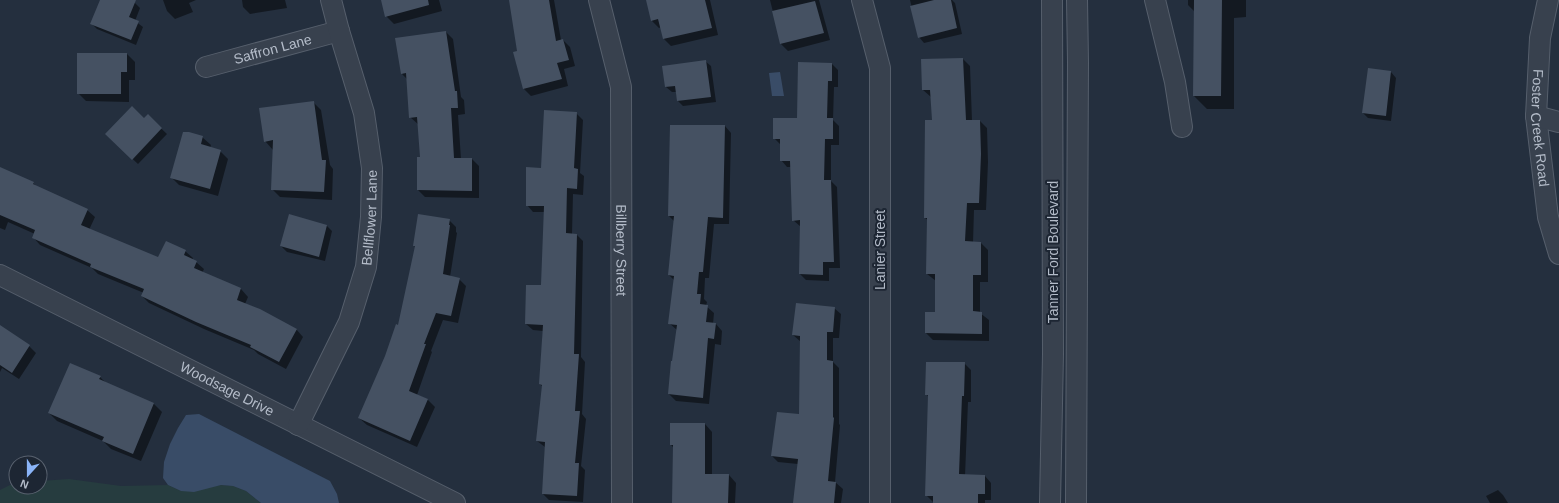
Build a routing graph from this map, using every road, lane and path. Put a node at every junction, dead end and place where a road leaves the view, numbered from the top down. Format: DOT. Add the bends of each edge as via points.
graph roads {
  1 [pos="331,0"];
  2 [pos="599,0"];
  3 [pos="862,0"];
  4 [pos="1052,0"];
  5 [pos="1077,0"];
  6 [pos="1155,0"];
  7 [pos="1548,0"];
  8 [pos="339,31"];
  9 [pos="206,67"];
  10 [pos="1536,116"];
  11 [pos="1559,122"];
  12 [pos="1182,127"];
  13 [pos="1559,254"];
  14 [pos="0,275"];
  15 [pos="298,426"];
  16 [pos="455,503"];
  17 [pos="622,503"];
  18 [pos="880,503"];
  19 [pos="1050,503"];
  20 [pos="1076,503"];
  1 -- 8 [label="street, Bellflower Lane"];
  2 -- 17 [label="street, Billberry Street" via="621,87"];
  3 -- 18 [label="street, Lanier Street" via="880,68"];
  4 -- 19 [label="street, Tanner Ford Boulevard" via="1053,354"];
  5 -- 20 [label="street, Tanner Ford Boulevard"];
  6 -- 12 [label="street" via="1175,82"];
  7 -- 10 [label="street, Foster Creek Road" via="1540,38"];
  8 -- 9 [label="street, Saffron Lane"];
  8 -- 15 [label="street, Bellflower Lane" via="364,113 372,168 371,218 366,267 349,322"];
  10 -- 11 [label="street"];
  10 -- 13 [label="street, Foster Creek Road" via="1548,217"];
  14 -- 15 [label="street, Woodsage Drive"];
  15 -- 16 [label="street, Woodsage Drive"];
}
